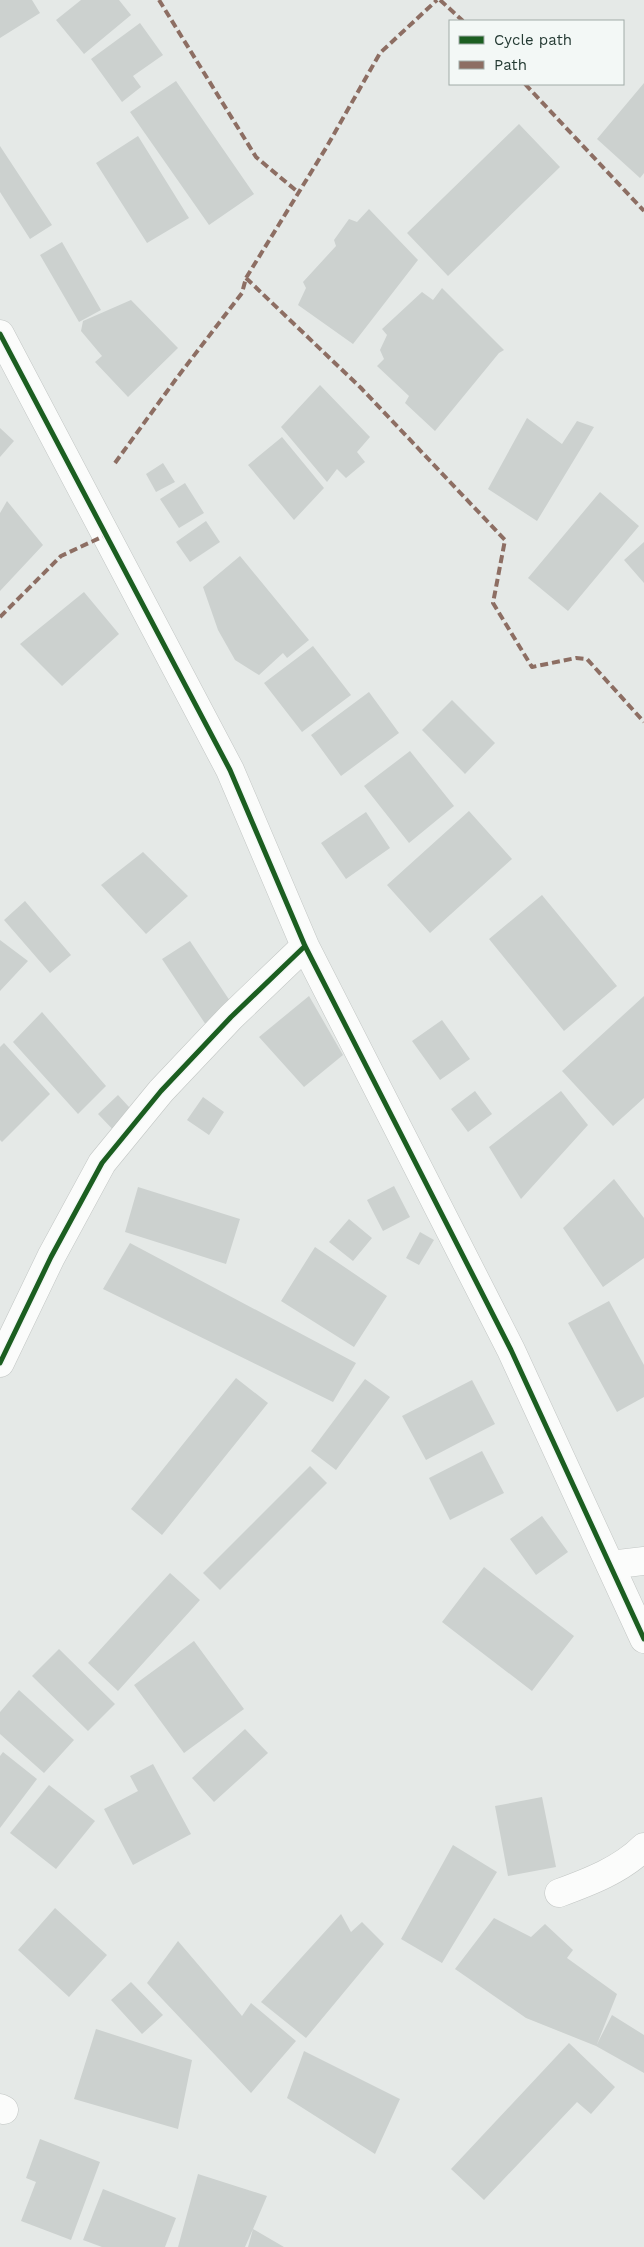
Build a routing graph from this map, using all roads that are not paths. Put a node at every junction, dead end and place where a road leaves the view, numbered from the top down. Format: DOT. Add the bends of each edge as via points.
graph roads {
  1 [pos="0,334"];
  2 [pos="305,946"];
  3 [pos="0,1363"];
  4 [pos="644,1561"];
  5 [pos="610,1565"];
  6 [pos="644,1639"];
  7 [pos="644,1846"];
  8 [pos="559,1893"];
  1 -- 2 [label="street" via="230,770"];
  2 -- 3 [label="street" via="161,1091 102,1162"];
  2 -- 5 [label="street" via="511,1350"];
  4 -- 5 [label="street"];
  5 -- 6 [label="street"];
  7 -- 8 [label="street" via="594,1881"];
}
